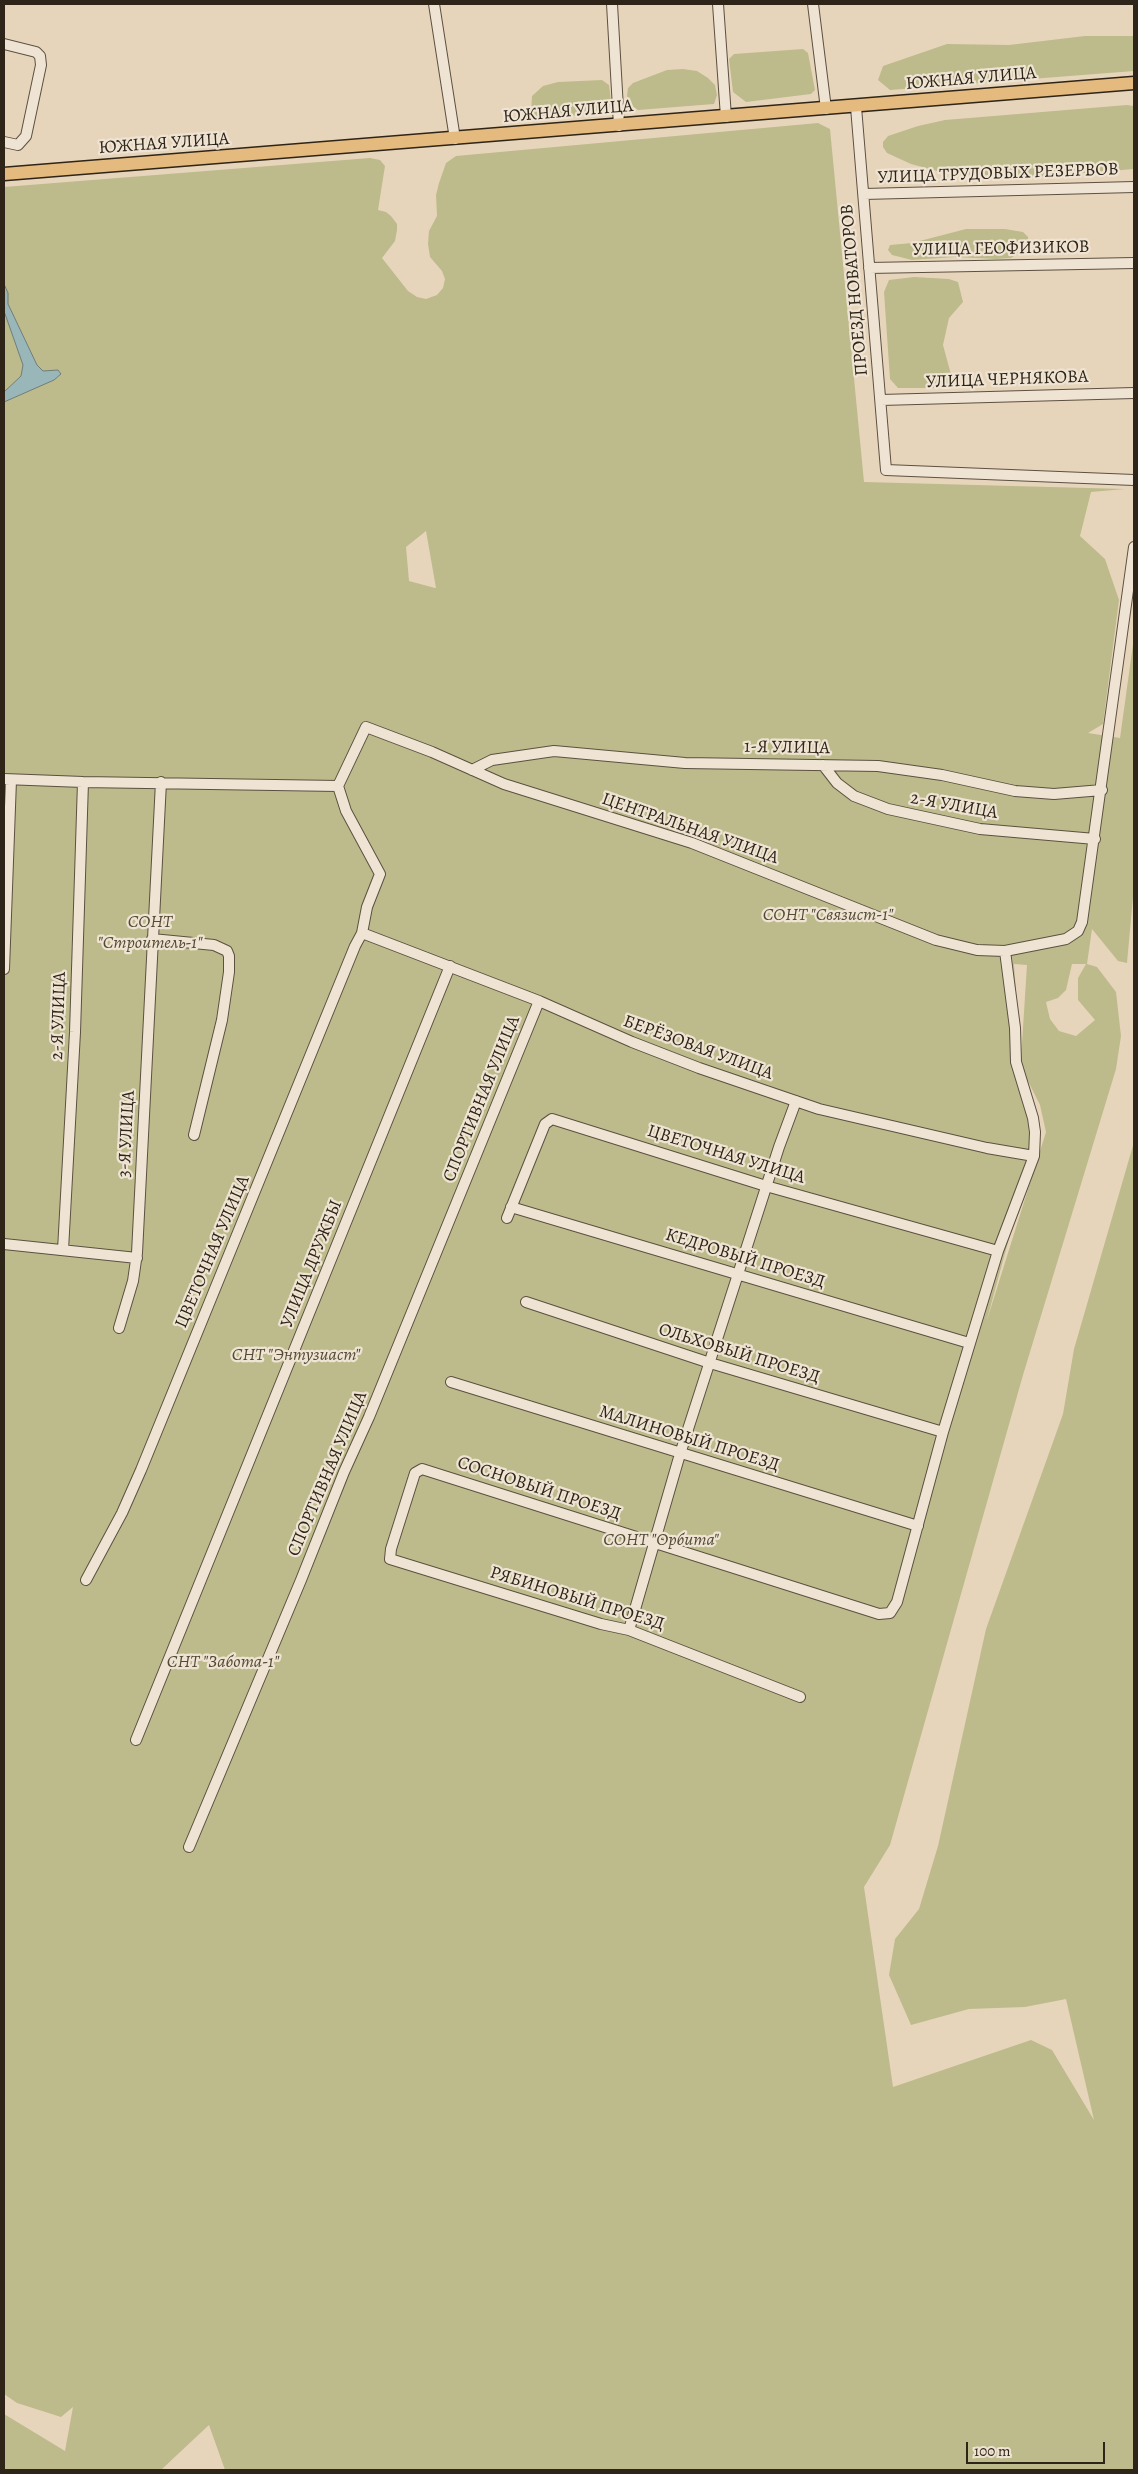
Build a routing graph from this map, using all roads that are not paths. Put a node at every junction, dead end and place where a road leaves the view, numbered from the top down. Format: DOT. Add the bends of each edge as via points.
graph roads {
  1 [pos="434,4"];
  2 [pos="612,4"];
  3 [pos="718,4"];
  4 [pos="813,4"];
  5 [pos="4,44"];
  6 [pos="1134,84"];
  7 [pos="856,107"];
  8 [pos="826,109"];
  9 [pos="726,117"];
  10 [pos="619,126"];
  11 [pos="456,139"];
  12 [pos="4,142"];
  13 [pos="4,174"];
  14 [pos="1134,187"];
  15 [pos="864,194"];
  16 [pos="1134,263"];
  17 [pos="869,268"];
  18 [pos="1134,393"];
  19 [pos="881,400"];
  20 [pos="1134,480"];
  21 [pos="1134,547"];
  22 [pos="823,765"];
  23 [pos="472,770"];
  24 [pos="7,779"];
  25 [pos="84,782"];
  26 [pos="161,782"];
  27 [pos="338,786"];
  28 [pos="1102,790"];
  29 [pos="1095,839"];
  30 [pos="362,933"];
  31 [pos="152,939"];
  32 [pos="1005,951"];
  33 [pos="450,966"];
  34 [pos="4,970"];
  35 [pos="540,1001"];
  36 [pos="796,1101"];
  37 [pos="194,1135"];
  38 [pos="1034,1156"];
  39 [pos="766,1186"];
  40 [pos="511,1207"];
  41 [pos="507,1218"];
  42 [pos="4,1244"];
  43 [pos="63,1250"];
  44 [pos="998,1251"];
  45 [pos="137,1258"];
  46 [pos="740,1273"];
  47 [pos="526,1302"];
  48 [pos="119,1328"];
  49 [pos="969,1343"];
  50 [pos="710,1363"];
  51 [pos="451,1382"];
  52 [pos="943,1432"];
  53 [pos="680,1454"];
  54 [pos="404,1509"];
  55 [pos="918,1526"];
  56 [pos="654,1543"];
  57 [pos="86,1580"];
  58 [pos="629,1630"];
  59 [pos="800,1697"];
  60 [pos="136,1740"];
  61 [pos="189,1846"];
  1 -- 11 [label="street"];
  2 -- 10 [label="street"];
  3 -- 9 [label="street"];
  4 -- 8 [label="street"];
  5 -- 12 [label="street" via="36,52 40,56 40,75 23,142 18,145"];
  6 -- 7 [label="main road, ЮЖНАЯ УЛИЦА"];
  7 -- 8 [label="main road, ЮЖНАЯ УЛИЦА"];
  7 -- 15 [label="street, ПРОЕЗД НОВАТОРОВ"];
  8 -- 9 [label="main road, ЮЖНАЯ УЛИЦА"];
  9 -- 10 [label="main road, ЮЖНАЯ УЛИЦА"];
  10 -- 11 [label="main road, ЮЖНАЯ УЛИЦА"];
  11 -- 13 [label="main road, ЮЖНАЯ УЛИЦА"];
  14 -- 15 [label="street, УЛИЦА ТРУДОВЫХ РЕЗЕРВОВ"];
  15 -- 17 [label="street, ПРОЕЗД НОВАТОРОВ"];
  16 -- 17 [label="street, УЛИЦА ГЕОФИЗИКОВ"];
  17 -- 19 [label="street, ПРОЕЗД НОВАТОРОВ"];
  18 -- 19 [label="street, УЛИЦА ЧЕРНЯКОВА"];
  19 -- 20 [label="street, ПРОЕЗД НОВАТОРОВ" via="886,470"];
  21 -- 28 [label="street"];
  22 -- 23 [label="street, 1-Я УЛИЦА" via="685,763 544,750 492,760"];
  22 -- 28 [label="street, 1-Я УЛИЦА" via="906,769 1015,791 1054,794"];
  22 -- 29 [label="street, 2-Я УЛИЦА" via="836,783 854,796 888,809 980,829"];
  23 -- 27 [label="street, ЦЕНТРАЛЬНАЯ УЛИЦА" via="366,726"];
  23 -- 32 [label="street, ЦЕНТРАЛЬНАЯ УЛИЦА" via="533,794 692,843 936,940 977,950"];
  24 -- 25 [label="street"];
  24 -- 34 [label="street"];
  25 -- 26 [label="street"];
  25 -- 43 [label="street, 2-Я УЛИЦА"];
  26 -- 27 [label="street"];
  26 -- 31 [label="street, 3-Я УЛИЦА"];
  27 -- 30 [label="street, ЦВЕТОЧНАЯ УЛИЦА" via="346,811 380,874 367,907"];
  28 -- 29 [label="street"];
  29 -- 32 [label="street, ЦЕНТРАЛЬНАЯ УЛИЦА" via="1078,932 1066,938"];
  30 -- 33 [label="street, БЕРЁЗОВАЯ УЛИЦА"];
  30 -- 57 [label="street, ЦВЕТОЧНАЯ УЛИЦА" via="141,1470"];
  31 -- 37 [label="street" via="214,945 227,951 229,956 222,1020"];
  31 -- 45 [label="street, 3-Я УЛИЦА"];
  32 -- 38 [label="street" via="1015,1028 1016,1067 1033,1118"];
  33 -- 35 [label="street, БЕРЁЗОВАЯ УЛИЦА"];
  33 -- 60 [label="street, УЛИЦА ДРУЖБЫ"];
  35 -- 36 [label="street, БЕРЁЗОВАЯ УЛИЦА" via="632,1042"];
  35 -- 61 [label="street, СПОРТИВНАЯ УЛИЦА"];
  36 -- 38 [label="street, БЕРЁЗОВАЯ УЛИЦА" via="883,1125"];
  36 -- 39 [label="street"];
  38 -- 44 [label="street"];
  39 -- 40 [label="street, ЦВЕТОЧНАЯ УЛИЦА" via="552,1119 545,1124"];
  39 -- 44 [label="street, ЦВЕТОЧНАЯ УЛИЦА"];
  39 -- 46 [label="street"];
  40 -- 41 [label="street, ЦВЕТОЧНАЯ УЛИЦА"];
  40 -- 46 [label="street, КЕДРОВЫЙ ПРОЕЗД"];
  42 -- 43 [label="street"];
  43 -- 45 [label="street"];
  44 -- 49 [label="street"];
  45 -- 48 [label="street, 3-Я УЛИЦА"];
  46 -- 49 [label="street, КЕДРОВЫЙ ПРОЕЗД"];
  46 -- 50 [label="street"];
  47 -- 50 [label="street, ОЛЬХОВЫЙ ПРОЕЗД"];
  49 -- 52 [label="street"];
  50 -- 52 [label="street, ОЛЬХОВЫЙ ПРОЕЗД"];
  50 -- 53 [label="street"];
  51 -- 53 [label="street, МАЛИНОВЫЙ ПРОЕЗД"];
  52 -- 55 [label="street"];
  53 -- 55 [label="street, МАЛИНОВЫЙ ПРОЕЗД"];
  53 -- 56 [label="street"];
  54 -- 56 [label="street, СОСНОВЫЙ ПРОЕЗД" via="415,1473 422,1468"];
  54 -- 58 [label="street, РЯБИНОВЫЙ ПРОЕЗД" via="390,1558"];
  55 -- 56 [label="street, СОСНОВЫЙ ПРОЕЗД" via="897,1602 890,1614 879,1614"];
  56 -- 58 [label="street"];
  58 -- 59 [label="street, РЯБИНОВЫЙ ПРОЕЗД"];
}
